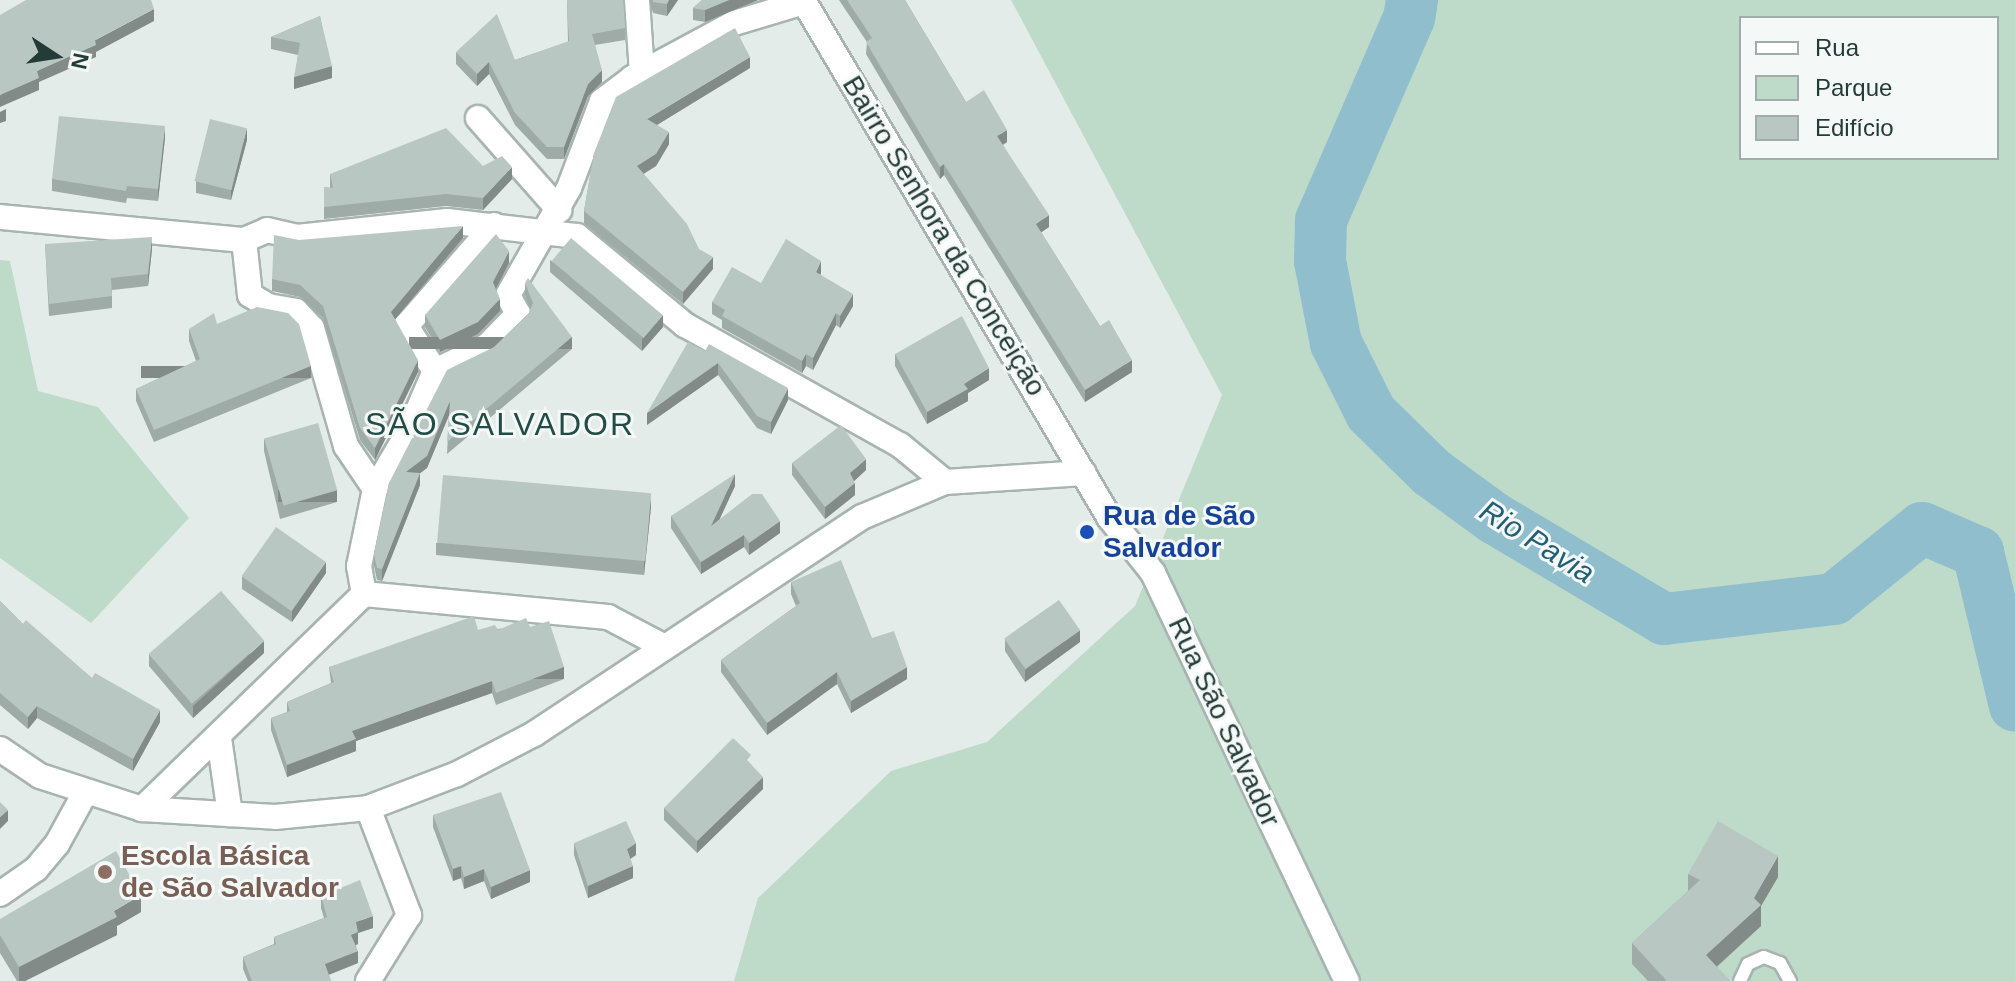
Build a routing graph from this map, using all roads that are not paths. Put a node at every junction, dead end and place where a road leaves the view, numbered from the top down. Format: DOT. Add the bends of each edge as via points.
graph roads {
  1 [pos="637,0"];
  2 [pos="804,1"];
  3 [pos="642,73"];
  4 [pos="478,118"];
  5 [pos="559,210"];
  6 [pos="0,217"];
  7 [pos="494,225"];
  8 [pos="547,232"];
  9 [pos="244,240"];
  10 [pos="435,371"];
  11 [pos="1084,473"];
  12 [pos="945,482"];
  13 [pos="375,489"];
  14 [pos="364,594"];
  15 [pos="665,647"];
  16 [pos="219,738"];
  17 [pos="0,749"];
  18 [pos="86,791"];
  19 [pos="368,808"];
  20 [pos="142,809"];
  21 [pos="230,814"];
  22 [pos="0,894"];
  23 [pos="368,981"];
  24 [pos="1347,981"];
  25 [pos="1740,981"];
  26 [pos="1790,981"];
  1 -- 3 [label="street"];
  2 -- 3 [label="street" via="734,23"];
  2 -- 11 [label="street, Bairro Senhora da Conceição"];
  3 -- 5 [label="street" via="602,101"];
  4 -- 5 [label="street"];
  5 -- 8 [label="street"];
  6 -- 9 [label="street"];
  7 -- 8 [label="street"];
  7 -- 9 [label="street" via="420,222 297,237 267,230"];
  7 -- 10 [label="street" via="406,326"];
  8 -- 10 [label="street" via="508,295 518,314 487,346"];
  8 -- 12 [label="street" via="577,236 685,325 900,445"];
  9 -- 13 [label="street" via="250,295 268,306 296,311 312,328 346,446"];
  10 -- 13 [label="street" via="409,431"];
  11 -- 12 [label="street"];
  11 -- 24 [label="street, Rua São Salvador" via="1109,517 1153,573"];
  12 -- 15 [label="street" via="862,517"];
  13 -- 14 [label="street" via="359,566"];
  14 -- 15 [label="street" via="608,617"];
  14 -- 16 [label="street"];
  15 -- 19 [label="street" via="534,734 457,774"];
  16 -- 20 [label="street"];
  16 -- 21 [label="street"];
  17 -- 18 [label="street" via="40,776"];
  18 -- 20 [label="street"];
  18 -- 22 [label="street" via="57,844 36,869"];
  19 -- 21 [label="street" via="275,817"];
  19 -- 23 [label="street" via="409,915"];
  20 -- 21 [label="street"];
  25 -- 26 [label="lane" via="1748,964 1764,957 1780,963"];
}
